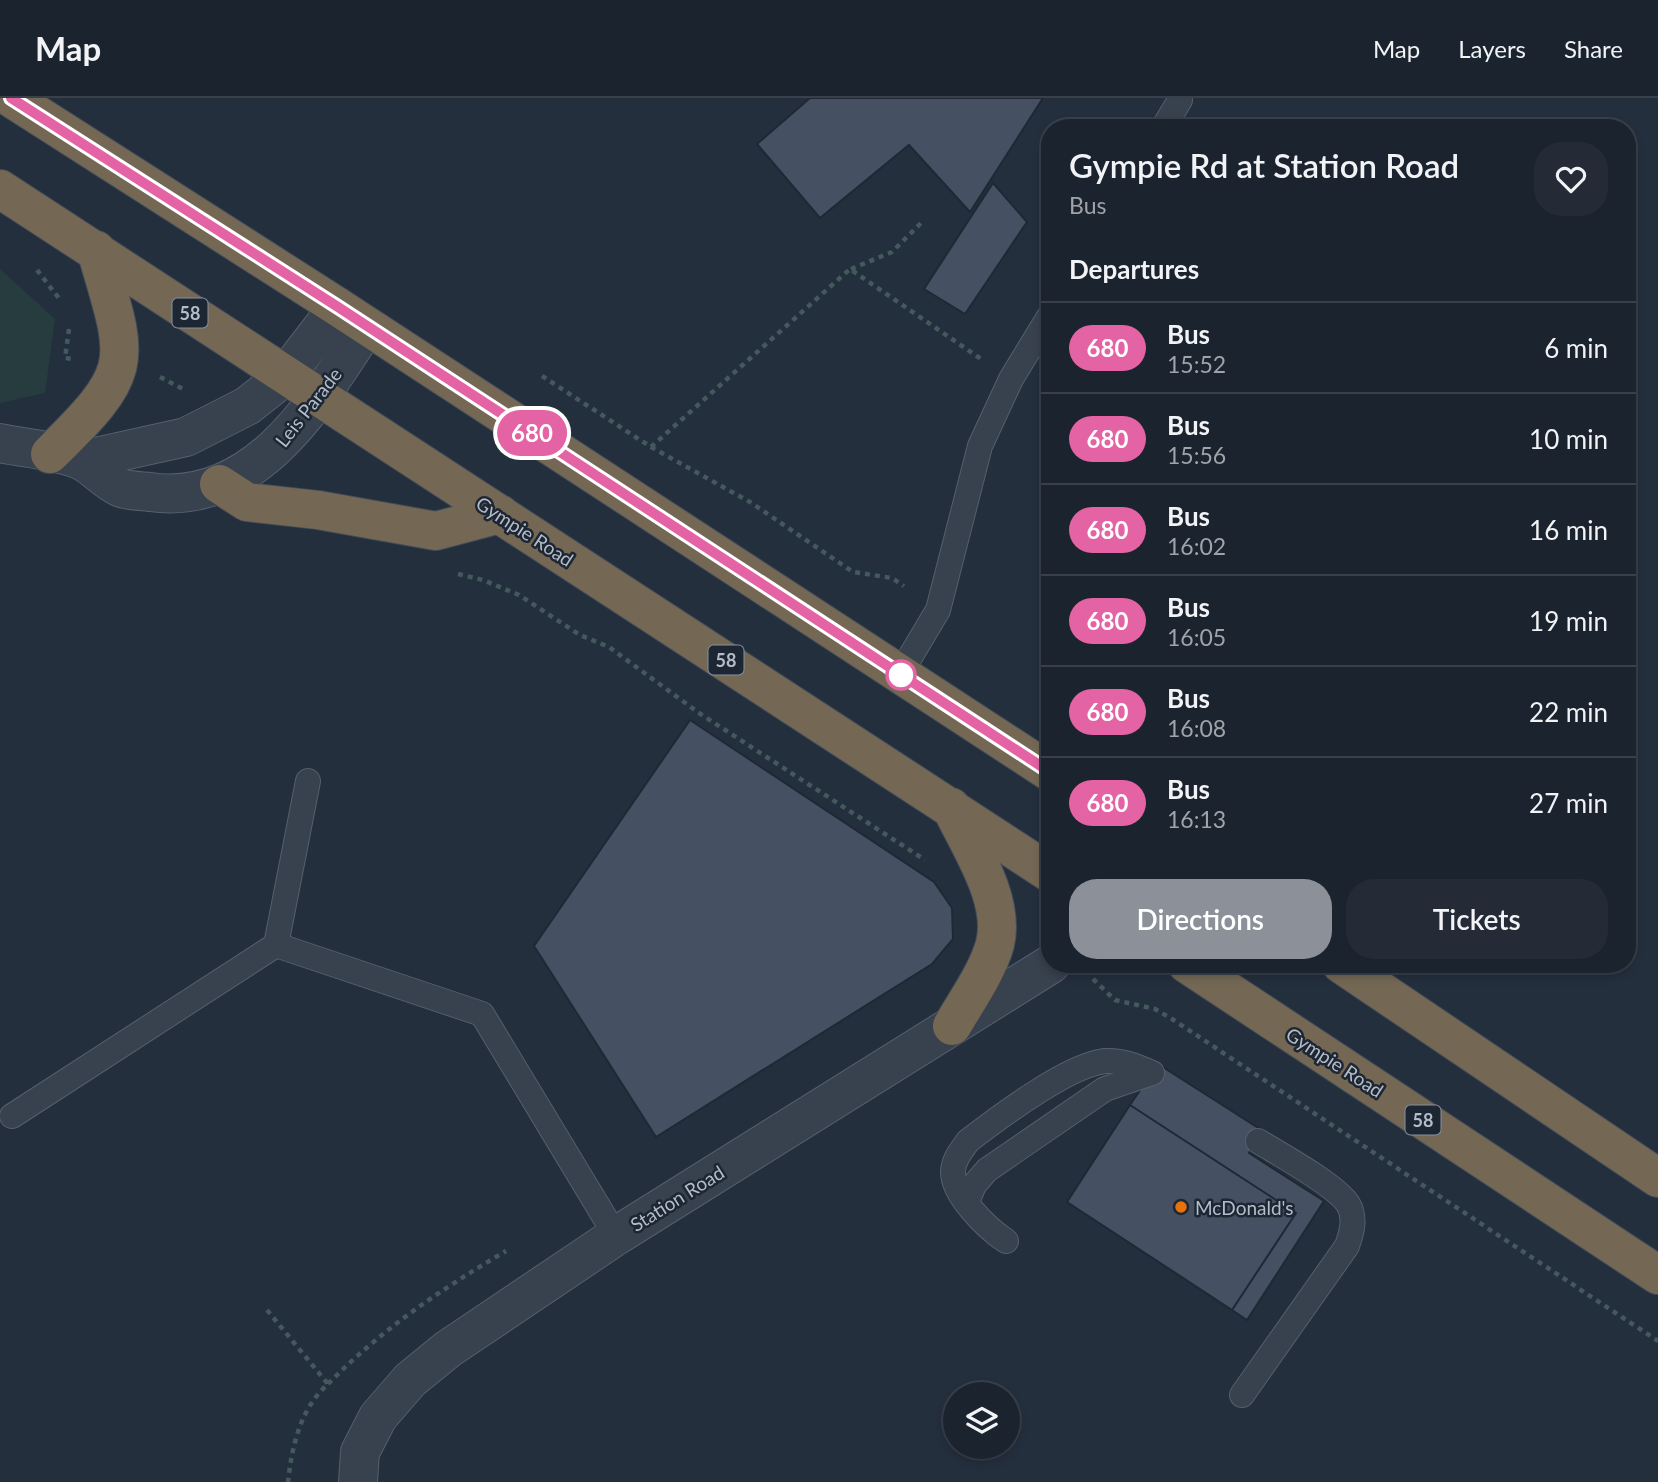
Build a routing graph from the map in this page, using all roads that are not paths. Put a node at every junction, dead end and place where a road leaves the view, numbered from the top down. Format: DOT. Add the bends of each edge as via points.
graph roads {
  1 [pos="11,98"];
  2 [pos="1180,100"];
  3 [pos="1168,119"];
  4 [pos="0,189"];
  5 [pos="96,250"];
  6 [pos="352,317"];
  7 [pos="1041,330"];
  8 [pos="285,376"];
  9 [pos="320,398"];
  10 [pos="0,443"];
  11 [pos="66,457"];
  12 [pos="219,484"];
  13 [pos="500,514"];
  14 [pos="900,674"];
  15 [pos="1041,766"];
  16 [pos="308,781"];
  17 [pos="951,807"];
  18 [pos="1041,867"];
  19 [pos="276,945"];
  20 [pos="1061,973"];
  21 [pos="1201,973"];
  22 [pos="1355,973"];
  23 [pos="952,1026"];
  24 [pos="12,1116"];
  25 [pos="1258,1141"];
  26 [pos="1658,1178"];
  27 [pos="967,1202"];
  28 [pos="616,1236"];
  29 [pos="1006,1241"];
  30 [pos="1658,1275"];
  31 [pos="1242,1395"];
  32 [pos="358,1482"];
  1 -- 6 [label="highway"];
  2 -- 3 [label="lane"];
  4 -- 5 [label="highway, Gympie Road / 58"];
  5 -- 8 [label="highway, Gympie Road / 58"];
  5 -- 11 [label="highway" via="120,335 119,369"];
  6 -- 8 [label="street, Leis Parade"];
  6 -- 9 [label="street, Leis Parade"];
  6 -- 14 [label="highway"];
  7 -- 14 [label="lane" via="1011,379 980,446 938,610"];
  8 -- 9 [label="highway, Gympie Road / 58"];
  8 -- 11 [label="street, Leis Parade" via="247,406 207,428 170,441"];
  9 -- 12 [label="street, Leis Parade" via="276,449"];
  9 -- 13 [label="highway, Gympie Road / 58"];
  10 -- 11 [label="street, Leis Parade"];
  11 -- 12 [label="street, Leis Parade" via="120,487 166,495 203,491"];
  12 -- 13 [label="highway" via="247,502 436,531"];
  13 -- 17 [label="highway, Gympie Road / 58"];
  14 -- 15 [label="highway"];
  16 -- 19 [label="lane"];
  17 -- 18 [label="highway, Gympie Road / 58"];
  17 -- 23 [label="highway" via="993,901 997,922 995,944 985,968"];
  19 -- 24 [label="lane"];
  19 -- 28 [label="lane" via="482,1014"];
  20 -- 23 [label="street, Station Road"];
  21 -- 30 [label="highway, Gympie Road / 58"];
  22 -- 26 [label="highway"];
  23 -- 28 [label="street, Station Road"];
  25 -- 31 [label="lane" via="1336,1191 1353,1217 1347,1246"];
  27 -- 27 [label="lane" via="987,1170 1105,1089 1152,1073 1125,1062 1081,1067 995,1121 968,1141 957,1156 953,1173"];
  27 -- 29 [label="lane" via="991,1231"];
  28 -- 32 [label="street, Station Road" via="483,1322 410,1380 360,1451"];
}
